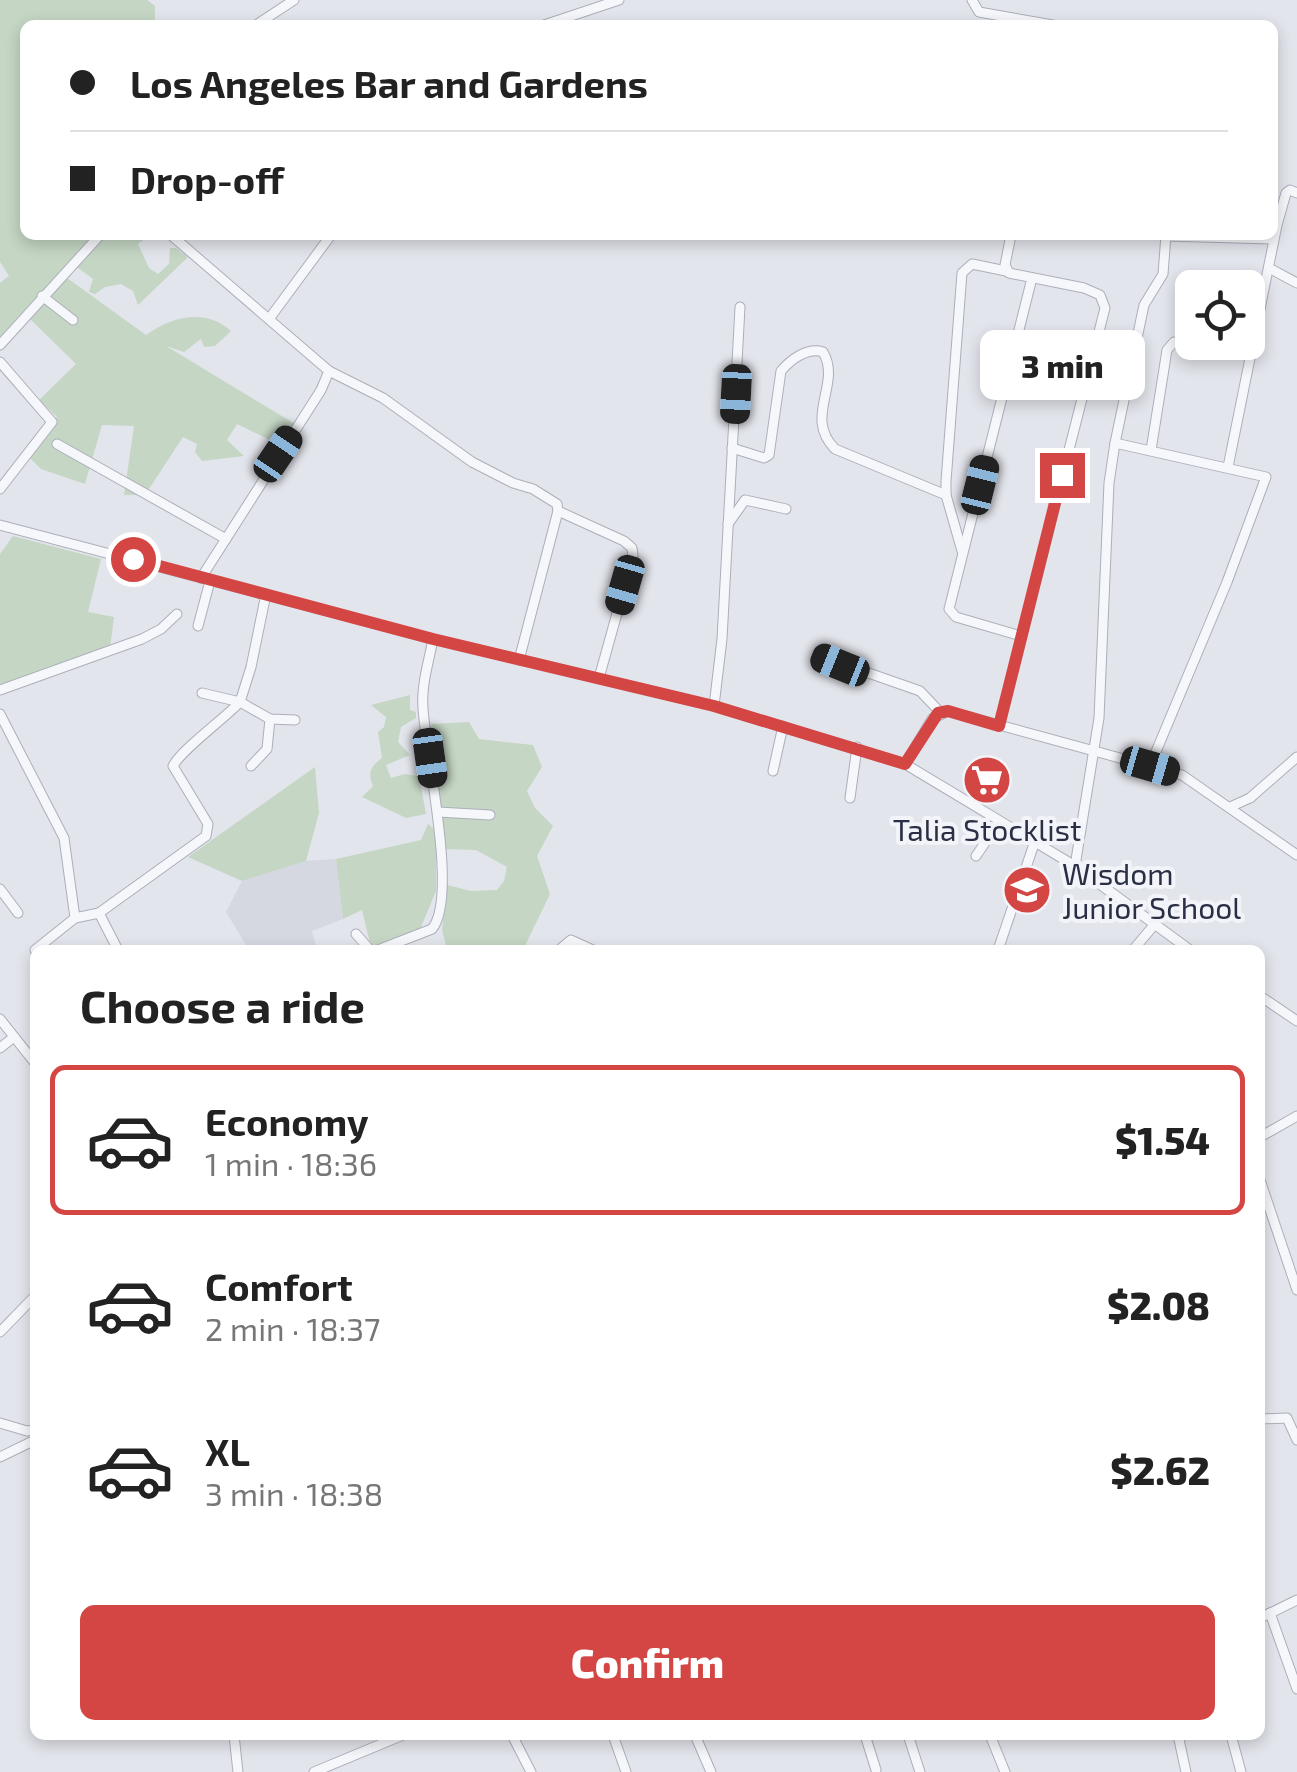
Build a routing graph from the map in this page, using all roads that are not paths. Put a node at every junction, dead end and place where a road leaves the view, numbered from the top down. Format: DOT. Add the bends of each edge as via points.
graph roads {
  1 [pos="294,0"];
  2 [pos="619,0"];
  3 [pos="972,0"];
  4 [pos="264,20"];
  5 [pos="559,20"];
  6 [pos="1024,20"];
  7 [pos="1297,192"];
  8 [pos="1278,224"];
  9 [pos="95,240"];
  10 [pos="178,240"];
  11 [pos="327,240"];
  12 [pos="1009,240"];
  13 [pos="1165,240"];
  14 [pos="1274,240"];
  15 [pos="1269,268"];
  16 [pos="1006,271"];
  17 [pos="1032,278"];
  18 [pos="1297,283"];
  19 [pos="42,296"];
  20 [pos="740,307"];
  21 [pos="269,319"];
  22 [pos="73,320"];
  23 [pos="1175,342"];
  24 [pos="0,346"];
  25 [pos="0,362"];
  26 [pos="329,371"];
  27 [pos="1115,443"];
  28 [pos="57,444"];
  29 [pos="732,448"];
  30 [pos="1150,450"];
  31 [pos="1228,467"];
  32 [pos="0,489"];
  33 [pos="946,496"];
  34 [pos="786,509"];
  35 [pos="558,511"];
  36 [pos="0,525"];
  37 [pos="726,526"];
  38 [pos="226,539"];
  39 [pos="962,554"];
  40 [pos="205,580"];
  41 [pos="266,594"];
  42 [pos="176,614"];
  43 [pos="198,626"];
  44 [pos="1020,636"];
  45 [pos="433,639"];
  46 [pos="820,656"];
  47 [pos="519,660"];
  48 [pos="599,678"];
  49 [pos="0,690"];
  50 [pos="202,693"];
  51 [pos="240,702"];
  52 [pos="714,706"];
  53 [pos="940,712"];
  54 [pos="0,714"];
  55 [pos="270,719"];
  56 [pos="295,720"];
  57 [pos="783,726"];
  58 [pos="999,726"];
  59 [pos="7,728"];
  60 [pos="0,738"];
  61 [pos="857,747"];
  62 [pos="1092,749"];
  63 [pos="1297,757"];
  64 [pos="905,764"];
  65 [pos="251,766"];
  66 [pos="1150,766"];
  67 [pos="773,771"];
  68 [pos="850,798"];
  69 [pos="1250,798"];
  70 [pos="1230,807"];
  71 [pos="438,812"];
  72 [pos="490,815"];
  73 [pos="999,822"];
  74 [pos="1250,824"];
  75 [pos="1035,841"];
  76 [pos="976,856"];
  77 [pos="1297,856"];
  78 [pos="1074,866"];
  79 [pos="0,890"];
  80 [pos="18,913"];
  81 [pos="99,913"];
  82 [pos="75,918"];
  83 [pos="1154,924"];
  84 [pos="356,934"];
  85 [pos="42,945"];
  86 [pos="115,945"];
  87 [pos="368,945"];
  88 [pos="388,945"];
  89 [pos="1000,945"];
  90 [pos="1137,945"];
  91 [pos="1183,945"];
  92 [pos="1265,999"];
  93 [pos="0,1019"];
  94 [pos="1297,1020"];
  95 [pos="14,1037"];
  96 [pos="0,1048"];
  97 [pos="30,1057"];
  98 [pos="1297,1116"];
  99 [pos="1265,1134"];
  100 [pos="1265,1195"];
  101 [pos="1297,1290"];
  102 [pos="30,1301"];
  103 [pos="0,1332"];
  104 [pos="1265,1419"];
  105 [pos="0,1423"];
  106 [pos="30,1431"];
  107 [pos="1297,1440"];
  108 [pos="30,1442"];
  109 [pos="0,1457"];
  110 [pos="1297,1600"];
  111 [pos="1265,1616"];
  112 [pos="1297,1688"];
  113 [pos="235,1740"];
  114 [pos="390,1740"];
  115 [pos="515,1740"];
  116 [pos="615,1740"];
  117 [pos="697,1740"];
  118 [pos="866,1740"];
  119 [pos="910,1740"];
  120 [pos="992,1740"];
  121 [pos="1179,1740"];
  122 [pos="1231,1740"];
  123 [pos="876,1770"];
  124 [pos="238,1772"];
  125 [pos="314,1772"];
  126 [pos="531,1772"];
  127 [pos="626,1772"];
  128 [pos="712,1772"];
  129 [pos="920,1772"];
  130 [pos="1005,1772"];
  131 [pos="1186,1772"];
  132 [pos="1240,1772"];
  1 -- 4 [label="street"];
  2 -- 5 [label="street"];
  3 -- 6 [label="street" via="979,12"];
  7 -- 8 [label="street" via="1286,193"];
  9 -- 19 [label="street"];
  10 -- 21 [label="street"];
  11 -- 21 [label="street"];
  12 -- 16 [label="street"];
  13 -- 27 [label="street" via="1162,274 1144,305"];
  14 -- 15 [label="street"];
  15 -- 18 [label="street"];
  15 -- 31 [label="street"];
  16 -- 17 [label="street"];
  16 -- 33 [label="street" via="972,264 962,272"];
  17 -- 39 [label="street"];
  17 -- 44 [label="street" via="1084,288 1100,295 1105,308"];
  19 -- 22 [label="street"];
  19 -- 24 [label="street"];
  20 -- 29 [label="street"];
  21 -- 26 [label="street"];
  23 -- 30 [label="street" via="1168,350"];
  25 -- 32 [label="street" via="52,422"];
  26 -- 35 [label="street" via="383,398 472,462 558,504"];
  26 -- 38 [label="street"];
  27 -- 30 [label="street"];
  27 -- 62 [label="street"];
  28 -- 38 [label="street"];
  29 -- 33 [label="street" via="769,456 781,371 816,350 828,362 820,423 827,442"];
  29 -- 37 [label="street"];
  30 -- 31 [label="street"];
  31 -- 66 [label="street" via="1260,474 1266,482"];
  33 -- 39 [label="street"];
  34 -- 37 [label="street" via="745,500"];
  35 -- 47 [label="street"];
  35 -- 48 [label="street" via="624,541 633,552"];
  36 -- 40 [label="street"];
  37 -- 52 [label="street"];
  38 -- 40 [label="street"];
  39 -- 44 [label="street" via="950,613"];
  40 -- 41 [label="street"];
  40 -- 43 [label="street"];
  41 -- 45 [label="street"];
  41 -- 51 [label="street"];
  42 -- 49 [label="street" via="142,639"];
  44 -- 58 [label="street"];
  45 -- 47 [label="street"];
  45 -- 71 [label="street" via="422,706"];
  46 -- 53 [label="street" via="920,691"];
  47 -- 48 [label="street"];
  48 -- 52 [label="street"];
  50 -- 51 [label="street"];
  51 -- 55 [label="street"];
  51 -- 81 [label="street" via="173,766 208,824 206,836"];
  52 -- 57 [label="street"];
  53 -- 58 [label="street"];
  53 -- 64 [label="street"];
  54 -- 59 [label="street"];
  55 -- 56 [label="street"];
  55 -- 65 [label="street" via="267,750"];
  57 -- 61 [label="street"];
  57 -- 67 [label="street"];
  58 -- 62 [label="street"];
  59 -- 60 [label="street"];
  59 -- 82 [label="street" via="64,838"];
  61 -- 64 [label="street"];
  61 -- 68 [label="street"];
  62 -- 66 [label="street"];
  62 -- 78 [label="street"];
  63 -- 69 [label="street"];
  64 -- 73 [label="street"];
  66 -- 70 [label="street" via="1182,775"];
  69 -- 70 [label="street"];
  69 -- 74 [label="street"];
  70 -- 74 [label="street"];
  71 -- 72 [label="street"];
  71 -- 88 [label="street" via="437,924"];
  73 -- 75 [label="street"];
  73 -- 76 [label="street"];
  74 -- 77 [label="street"];
  75 -- 78 [label="street"];
  75 -- 89 [label="street"];
  78 -- 83 [label="street"];
  79 -- 80 [label="street"];
  81 -- 82 [label="street"];
  81 -- 86 [label="street"];
  82 -- 85 [label="street"];
  83 -- 90 [label="street"];
  83 -- 91 [label="street"];
  84 -- 87 [label="street"];
  92 -- 94 [label="street"];
  93 -- 95 [label="street"];
  95 -- 96 [label="street"];
  95 -- 97 [label="street"];
  98 -- 99 [label="street"];
  100 -- 101 [label="street"];
  102 -- 103 [label="street"];
  104 -- 107 [label="street" via="1287,1418"];
  105 -- 106 [label="street"];
  108 -- 109 [label="street"];
  110 -- 111 [label="street"];
  111 -- 112 [label="street"];
  113 -- 124 [label="street"];
  114 -- 125 [label="street"];
  115 -- 126 [label="street"];
  116 -- 127 [label="street"];
  117 -- 128 [label="street"];
  118 -- 123 [label="street"];
  119 -- 129 [label="street"];
  120 -- 130 [label="street"];
  121 -- 131 [label="street"];
  122 -- 132 [label="street"];
}
